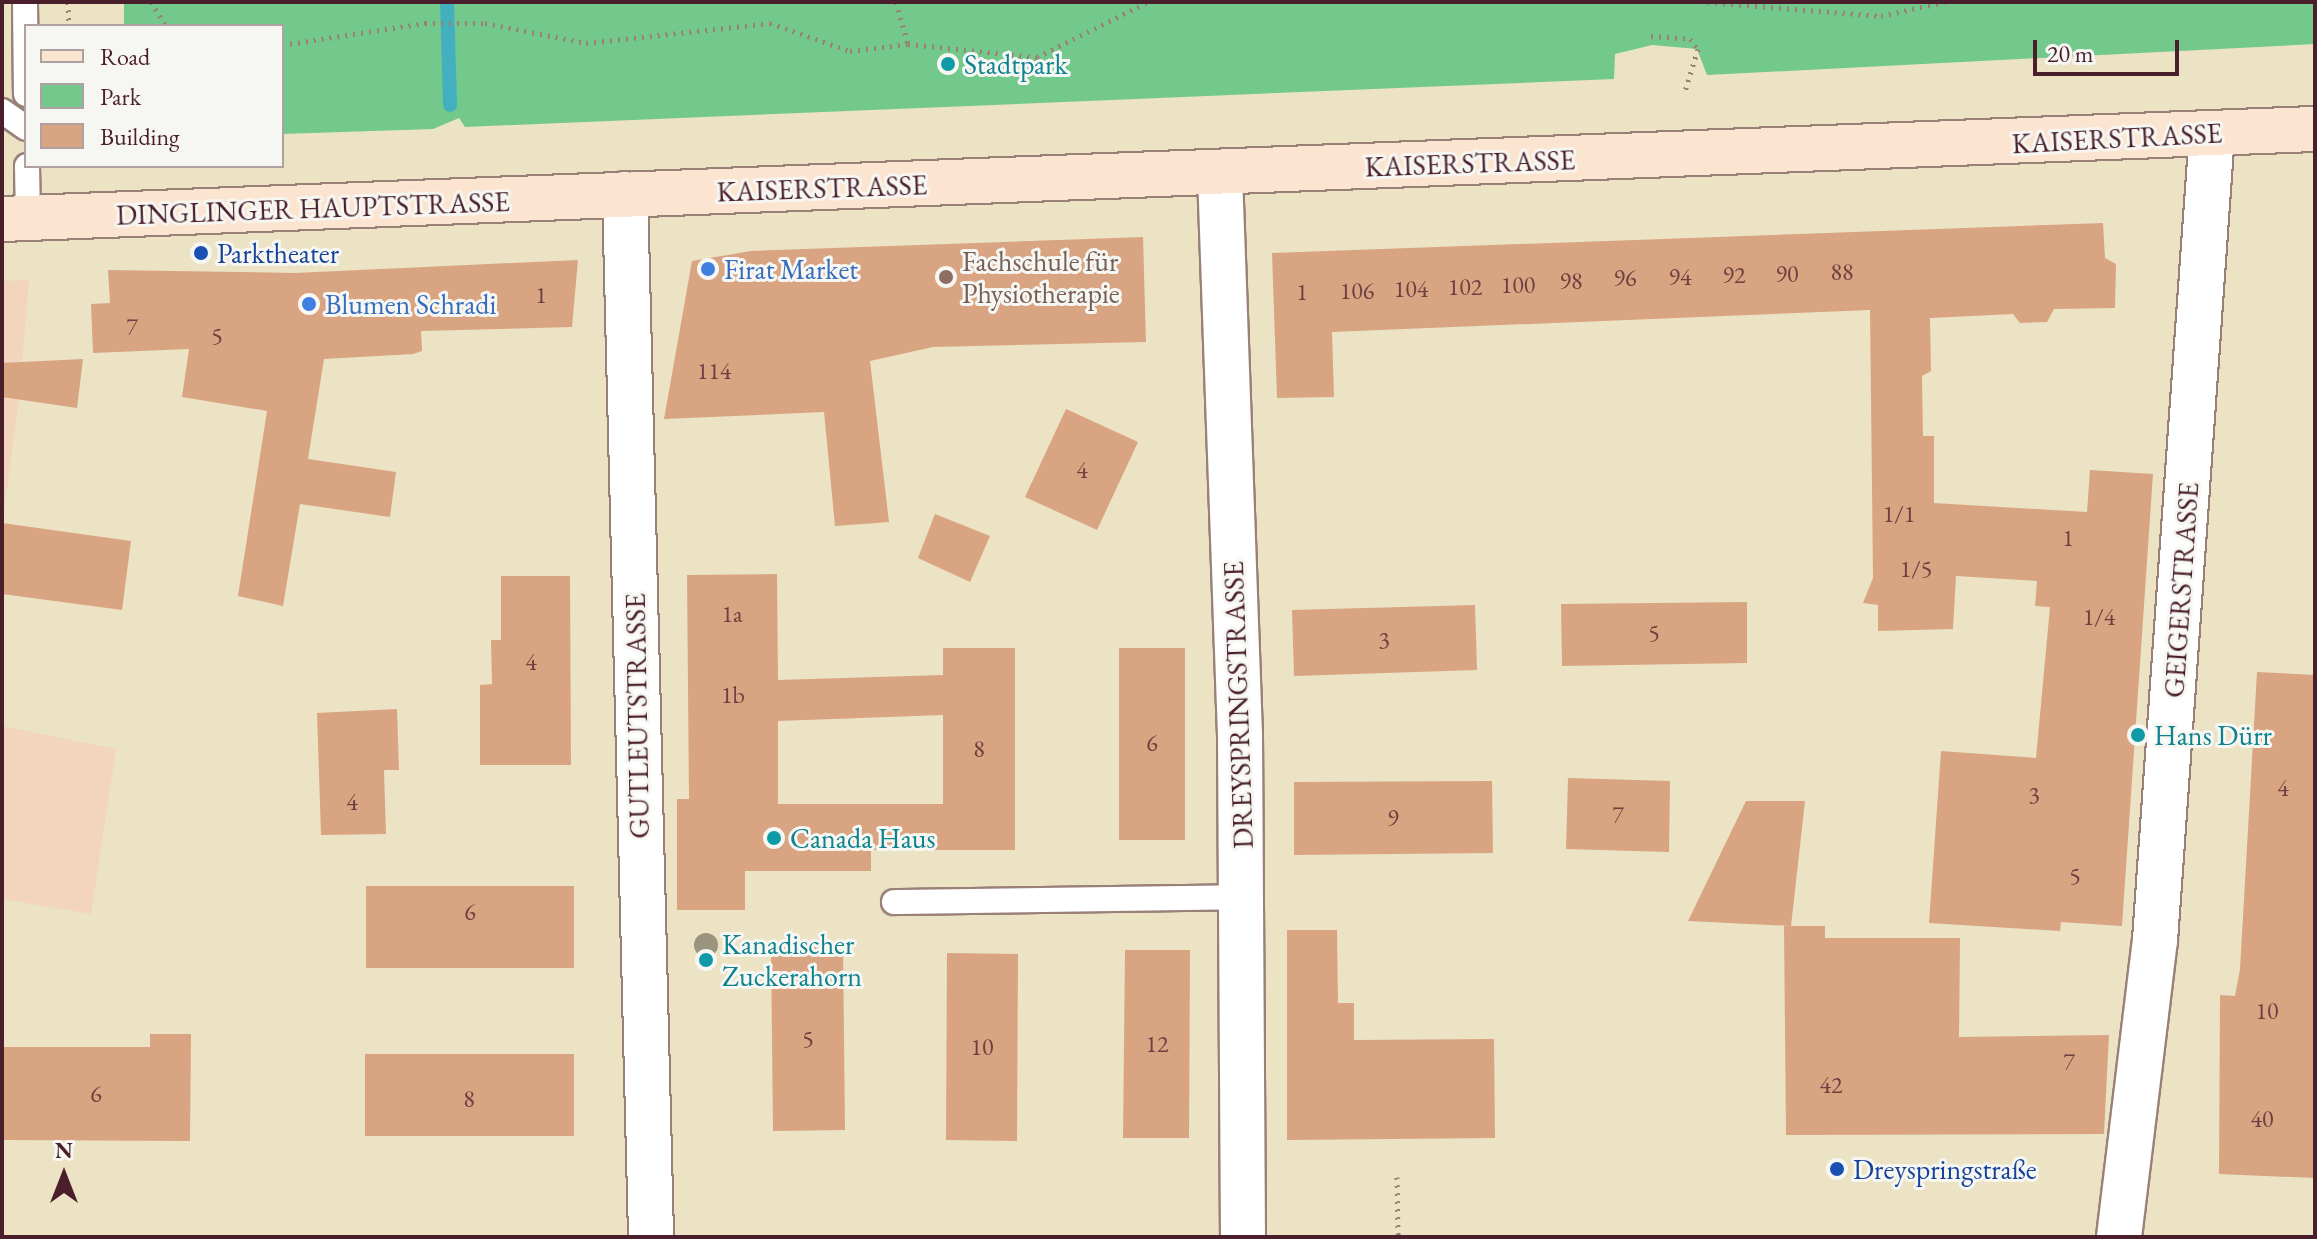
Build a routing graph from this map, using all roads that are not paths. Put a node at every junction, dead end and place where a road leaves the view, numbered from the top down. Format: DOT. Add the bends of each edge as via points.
graph roads {
  1 [pos="25,2"];
  2 [pos="25,24"];
  3 [pos="2,111"];
  4 [pos="24,127"];
  5 [pos="2315,129"];
  6 [pos="2212,133"];
  7 [pos="27,168"];
  8 [pos="1220,174"];
  9 [pos="625,194"];
  10 [pos="15,218"];
  11 [pos="1244,897"];
  12 [pos="894,902"];
  13 [pos="651,1237"];
  14 [pos="1243,1237"];
  15 [pos="2119,1237"];
  1 -- 2 [label="lane"];
  3 -- 4 [label="lane"];
  5 -- 6 [label="street, KAISERSTRASSE"];
  6 -- 8 [label="street, KAISERSTRASSE"];
  6 -- 15 [label="street, GEIGERSTRASSE" via="2155,940"];
  7 -- 10 [label="lane"];
  8 -- 9 [label="street, KAISERSTRASSE"];
  8 -- 11 [label="street, DREYSPRINGSTRASSE"];
  9 -- 10 [label="street, DINGLINGER HAUPTSTRASSE"];
  9 -- 13 [label="street, GUTLEUTSTRASSE"];
  11 -- 12 [label="lane"];
  11 -- 14 [label="street, DREYSPRINGSTRASSE"];
}
